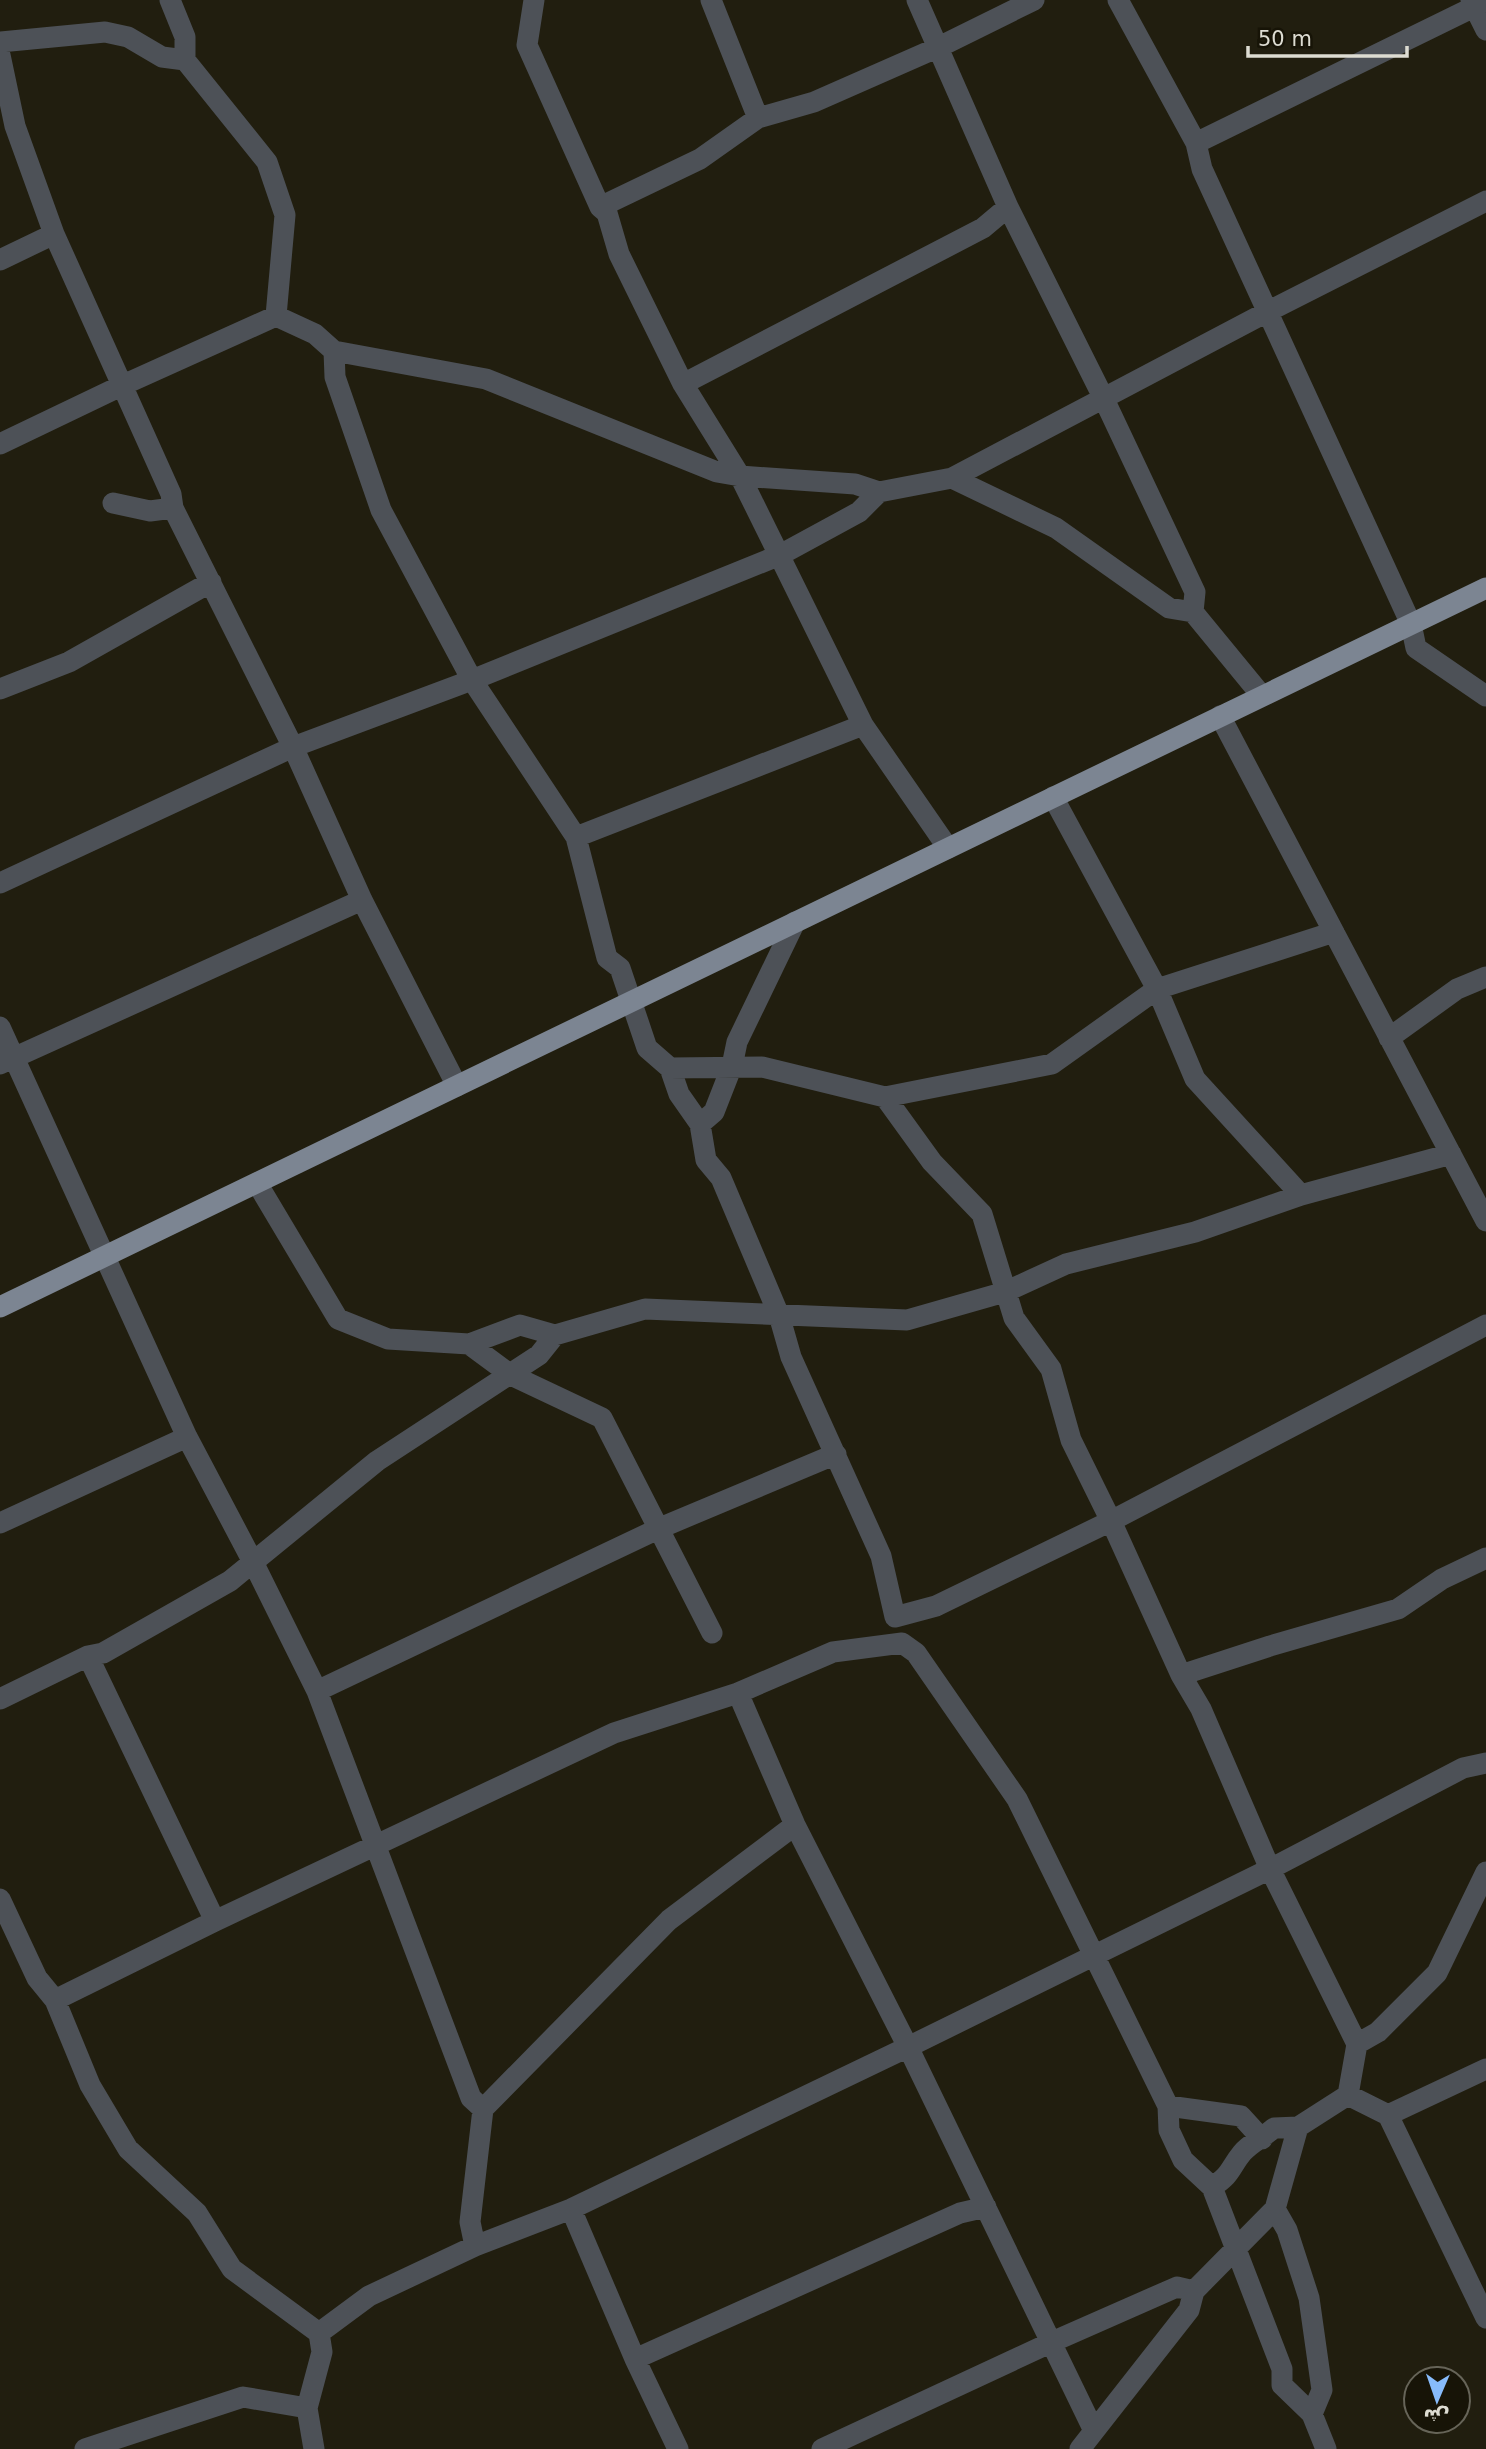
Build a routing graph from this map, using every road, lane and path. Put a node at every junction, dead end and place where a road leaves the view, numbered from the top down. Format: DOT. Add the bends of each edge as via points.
graph roads {
  1 [pos="170,0"];
  2 [pos="534,0"];
  3 [pos="711,0"];
  4 [pos="917,0"];
  5 [pos="1034,0"];
  6 [pos="1118,0"];
  7 [pos="1477,2"];
  8 [pos="1486,30"];
  9 [pos="0,41"];
  10 [pos="939,47"];
  11 [pos="0,55"];
  12 [pos="185,60"];
  13 [pos="758,118"];
  14 [pos="1196,143"];
  15 [pos="1486,201"];
  16 [pos="600,207"];
  17 [pos="1008,207"];
  18 [pos="54,234"];
  19 [pos="0,260"];
  20 [pos="1266,312"];
  21 [pos="276,316"];
  22 [pos="334,351"];
  23 [pos="683,384"];
  24 [pos="123,385"];
  25 [pos="1103,397"];
  26 [pos="0,444"];
  27 [pos="740,476"];
  28 [pos="952,478"];
  29 [pos="879,492"];
  30 [pos="113,503"];
  31 [pos="173,508"];
  32 [pos="780,555"];
  33 [pos="211,582"];
  34 [pos="1486,588"];
  35 [pos="1193,612"];
  36 [pos="1411,624"];
  37 [pos="472,680"];
  38 [pos="0,689"];
  39 [pos="1262,696"];
  40 [pos="1486,696"];
  41 [pos="1220,716"];
  42 [pos="863,725"];
  43 [pos="293,747"];
  44 [pos="1053,797"];
  45 [pos="576,837"];
  46 [pos="948,848"];
  47 [pos="0,883"];
  48 [pos="362,900"];
  49 [pos="794,922"];
  50 [pos="1334,932"];
  51 [pos="1486,977"];
  52 [pos="1157,989"];
  53 [pos="631,1002"];
  54 [pos="0,1027"];
  55 [pos="1389,1038"];
  56 [pos="7,1061"];
  57 [pos="732,1066"];
  58 [pos="670,1068"];
  59 [pos="457,1086"];
  60 [pos="885,1097"];
  61 [pos="700,1124"];
  62 [pos="1451,1154"];
  63 [pos="257,1183"];
  64 [pos="1301,1195"];
  65 [pos="1486,1221"];
  66 [pos="106,1256"];
  67 [pos="1005,1292"];
  68 [pos="0,1307"];
  69 [pos="779,1315"];
  70 [pos="1486,1325"];
  71 [pos="555,1335"];
  72 [pos="469,1344"];
  73 [pos="511,1375"];
  74 [pos="187,1437"];
  75 [pos="836,1454"];
  76 [pos="1111,1521"];
  77 [pos="0,1523"];
  78 [pos="660,1528"];
  79 [pos="1486,1558"];
  80 [pos="253,1562"];
  81 [pos="712,1633"];
  82 [pos="88,1656"];
  83 [pos="1181,1675"];
  84 [pos="317,1691"];
  85 [pos="738,1693"];
  86 [pos="0,1699"];
  87 [pos="1486,1763"];
  88 [pos="795,1825"];
  89 [pos="376,1845"];
  90 [pos="1270,1869"];
  91 [pos="1486,1872"];
  92 [pos="0,1899"];
  93 [pos="215,1921"];
  94 [pos="1096,1955"];
  95 [pos="55,2000"];
  96 [pos="1357,2044"];
  97 [pos="908,2047"];
  98 [pos="1486,2069"];
  99 [pos="1348,2095"];
  100 [pos="1168,2106"];
  101 [pos="484,2109"];
  102 [pos="1388,2115"];
  103 [pos="1298,2127"];
  104 [pos="1262,2139"];
  105 [pos="1212,2187"];
  106 [pos="986,2207"];
  107 [pos="571,2209"];
  108 [pos="1275,2209"];
  109 [pos="475,2246"];
  110 [pos="1236,2247"];
  111 [pos="1478,2278"];
  112 [pos="1194,2291"];
  113 [pos="1486,2318"];
  114 [pos="319,2333"];
  115 [pos="1052,2342"];
  116 [pos="635,2359"];
  117 [pos="307,2409"];
  118 [pos="1312,2414"];
  119 [pos="1094,2431"];
  120 [pos="85,2449"];
  121 [pos="314,2449"];
  122 [pos="678,2449"];
  123 [pos="822,2449"];
  124 [pos="1080,2449"];
  125 [pos="1326,2449"];
  1 -- 12 [label="street" via="185,37"];
  2 -- 16 [label="street" via="527,46"];
  3 -- 13 [label="street"];
  4 -- 10 [label="street"];
  5 -- 10 [label="street"];
  6 -- 14 [label="street"];
  7 -- 8 [label="street"];
  7 -- 14 [label="street"];
  9 -- 12 [label="street" via="105,33 128,37 162,57"];
  10 -- 13 [label="street" via="814,102"];
  10 -- 17 [label="street"];
  11 -- 18 [label="street" via="15,125"];
  12 -- 21 [label="street" via="267,162 281,201 285,215"];
  13 -- 16 [label="street" via="701,159"];
  14 -- 20 [label="street" via="1202,169"];
  15 -- 20 [label="street"];
  16 -- 23 [label="street" via="607,213 619,254"];
  17 -- 23 [label="street" via="983,228"];
  17 -- 25 [label="street"];
  18 -- 19 [label="street"];
  18 -- 24 [label="street"];
  20 -- 25 [label="street"];
  20 -- 36 [label="street"];
  21 -- 22 [label="street" via="315,334"];
  21 -- 24 [label="street"];
  22 -- 27 [label="street" via="486,379 717,472"];
  22 -- 37 [label="street" via="335,377 381,510"];
  23 -- 27 [label="street"];
  24 -- 26 [label="street"];
  24 -- 31 [label="street"];
  25 -- 28 [label="street"];
  25 -- 35 [label="street" via="1195,592"];
  27 -- 29 [label="street" via="855,484"];
  27 -- 32 [label="street"];
  28 -- 29 [label="street"];
  28 -- 35 [label="street" via="1056,528 1169,608"];
  29 -- 32 [label="street" via="859,512"];
  30 -- 31 [label="street" via="150,511"];
  31 -- 33 [label="street"];
  32 -- 37 [label="street"];
  32 -- 42 [label="street"];
  33 -- 38 [label="street" via="69,662"];
  33 -- 43 [label="street"];
  34 -- 36 [label="main road"];
  35 -- 39 [label="street"];
  36 -- 39 [label="main road"];
  36 -- 40 [label="street" via="1416,648"];
  37 -- 43 [label="street"];
  37 -- 45 [label="street"];
  39 -- 41 [label="main road"];
  41 -- 44 [label="main road"];
  41 -- 50 [label="street"];
  42 -- 45 [label="street"];
  42 -- 46 [label="street"];
  43 -- 47 [label="street"];
  43 -- 48 [label="street"];
  44 -- 46 [label="main road"];
  44 -- 52 [label="street"];
  45 -- 53 [label="street" via="607,958 620,968"];
  46 -- 49 [label="main road"];
  48 -- 56 [label="street"];
  48 -- 59 [label="street"];
  49 -- 53 [label="main road"];
  49 -- 57 [label="street" via="737,1042"];
  50 -- 52 [label="street"];
  50 -- 55 [label="street"];
  51 -- 55 [label="street" via="1457,989"];
  52 -- 60 [label="street" via="1052,1064"];
  52 -- 64 [label="street" via="1195,1079"];
  53 -- 58 [label="street" via="647,1048"];
  53 -- 59 [label="main road"];
  54 -- 56 [label="street"];
  55 -- 62 [label="street"];
  56 -- 66 [label="street"];
  57 -- 58 [label="street"];
  57 -- 60 [label="street" via="762,1067"];
  57 -- 61 [label="street" via="714,1112"];
  58 -- 61 [label="street" via="679,1094"];
  59 -- 63 [label="main road"];
  60 -- 67 [label="street" via="932,1162 982,1214"];
  61 -- 69 [label="street" via="706,1160 721,1178"];
  62 -- 64 [label="street"];
  62 -- 65 [label="street"];
  63 -- 66 [label="main road"];
  63 -- 72 [label="street" via="338,1319 388,1339"];
  64 -- 67 [label="street" via="1195,1232 1066,1264"];
  66 -- 68 [label="main road"];
  66 -- 74 [label="street"];
  67 -- 69 [label="street" via="907,1320"];
  67 -- 76 [label="street" via="1013,1318 1051,1369 1071,1440"];
  69 -- 71 [label="street" via="645,1309"];
  69 -- 75 [label="street" via="791,1357"];
  70 -- 76 [label="street"];
  71 -- 72 [label="street" via="520,1325"];
  71 -- 73 [label="street" via="539,1355"];
  72 -- 73 [label="street"];
  73 -- 78 [label="street" via="602,1418"];
  73 -- 80 [label="street" via="377,1461"];
  74 -- 77 [label="street"];
  74 -- 80 [label="street"];
  75 -- 76 [label="street" via="881,1556 895,1617 936,1606"];
  75 -- 78 [label="street"];
  76 -- 83 [label="street"];
  78 -- 81 [label="street"];
  78 -- 84 [label="street"];
  79 -- 83 [label="street" via="1442,1579 1398,1609"];
  80 -- 82 [label="street" via="230,1581 103,1653"];
  80 -- 84 [label="street"];
  82 -- 86 [label="street"];
  82 -- 93 [label="street"];
  83 -- 90 [label="street" via="1201,1709"];
  84 -- 89 [label="street"];
  85 -- 88 [label="street"];
  85 -- 89 [label="street" via="614,1733"];
  85 -- 94 [label="street" via="832,1652 902,1643 916,1653 1017,1799"];
  87 -- 90 [label="street" via="1463,1768"];
  88 -- 97 [label="street"];
  88 -- 101 [label="street" via="669,1920"];
  89 -- 93 [label="street"];
  89 -- 101 [label="street" via="471,2098"];
  90 -- 94 [label="street"];
  90 -- 96 [label="street"];
  91 -- 96 [label="street" via="1437,1973 1377,2032"];
  92 -- 95 [label="street" via="37,1978"];
  93 -- 95 [label="street"];
  94 -- 97 [label="street"];
  94 -- 100 [label="street"];
  95 -- 114 [label="street" via="90,2085 128,2149 197,2213 232,2269"];
  96 -- 99 [label="street"];
  97 -- 106 [label="street"];
  97 -- 107 [label="street"];
  98 -- 102 [label="street"];
  99 -- 102 [label="street"];
  99 -- 103 [label="street"];
  100 -- 104 [label="street" via="1241,2116"];
  100 -- 105 [label="street" via="1169,2130 1183,2160"];
  101 -- 109 [label="street" via="470,2222"];
  102 -- 111 [label="street"];
  103 -- 104 [label="street" via="1273,2128"];
  103 -- 108 [label="street"];
  104 -- 105 [label="street" via="1243,2151 1227,2176"];
  105 -- 110 [label="street"];
  106 -- 115 [label="street"];
  106 -- 116 [label="street" via="960,2213"];
  107 -- 109 [label="street"];
  107 -- 116 [label="street"];
  108 -- 110 [label="street"];
  108 -- 118 [label="street" via="1287,2230 1309,2298 1322,2390"];
  109 -- 114 [label="street" via="369,2296"];
  110 -- 112 [label="street"];
  110 -- 118 [label="street" via="1282,2368 1282,2385"];
  111 -- 113 [label="street"];
  112 -- 115 [label="street" via="1177,2287"];
  112 -- 119 [label="street" via="1189,2310"];
  114 -- 117 [label="street" via="322,2352"];
  115 -- 119 [label="street"];
  115 -- 123 [label="street"];
  116 -- 122 [label="street"];
  117 -- 120 [label="street" via="243,2397"];
  117 -- 121 [label="street"];
  118 -- 125 [label="street"];
  119 -- 124 [label="street"];
}
